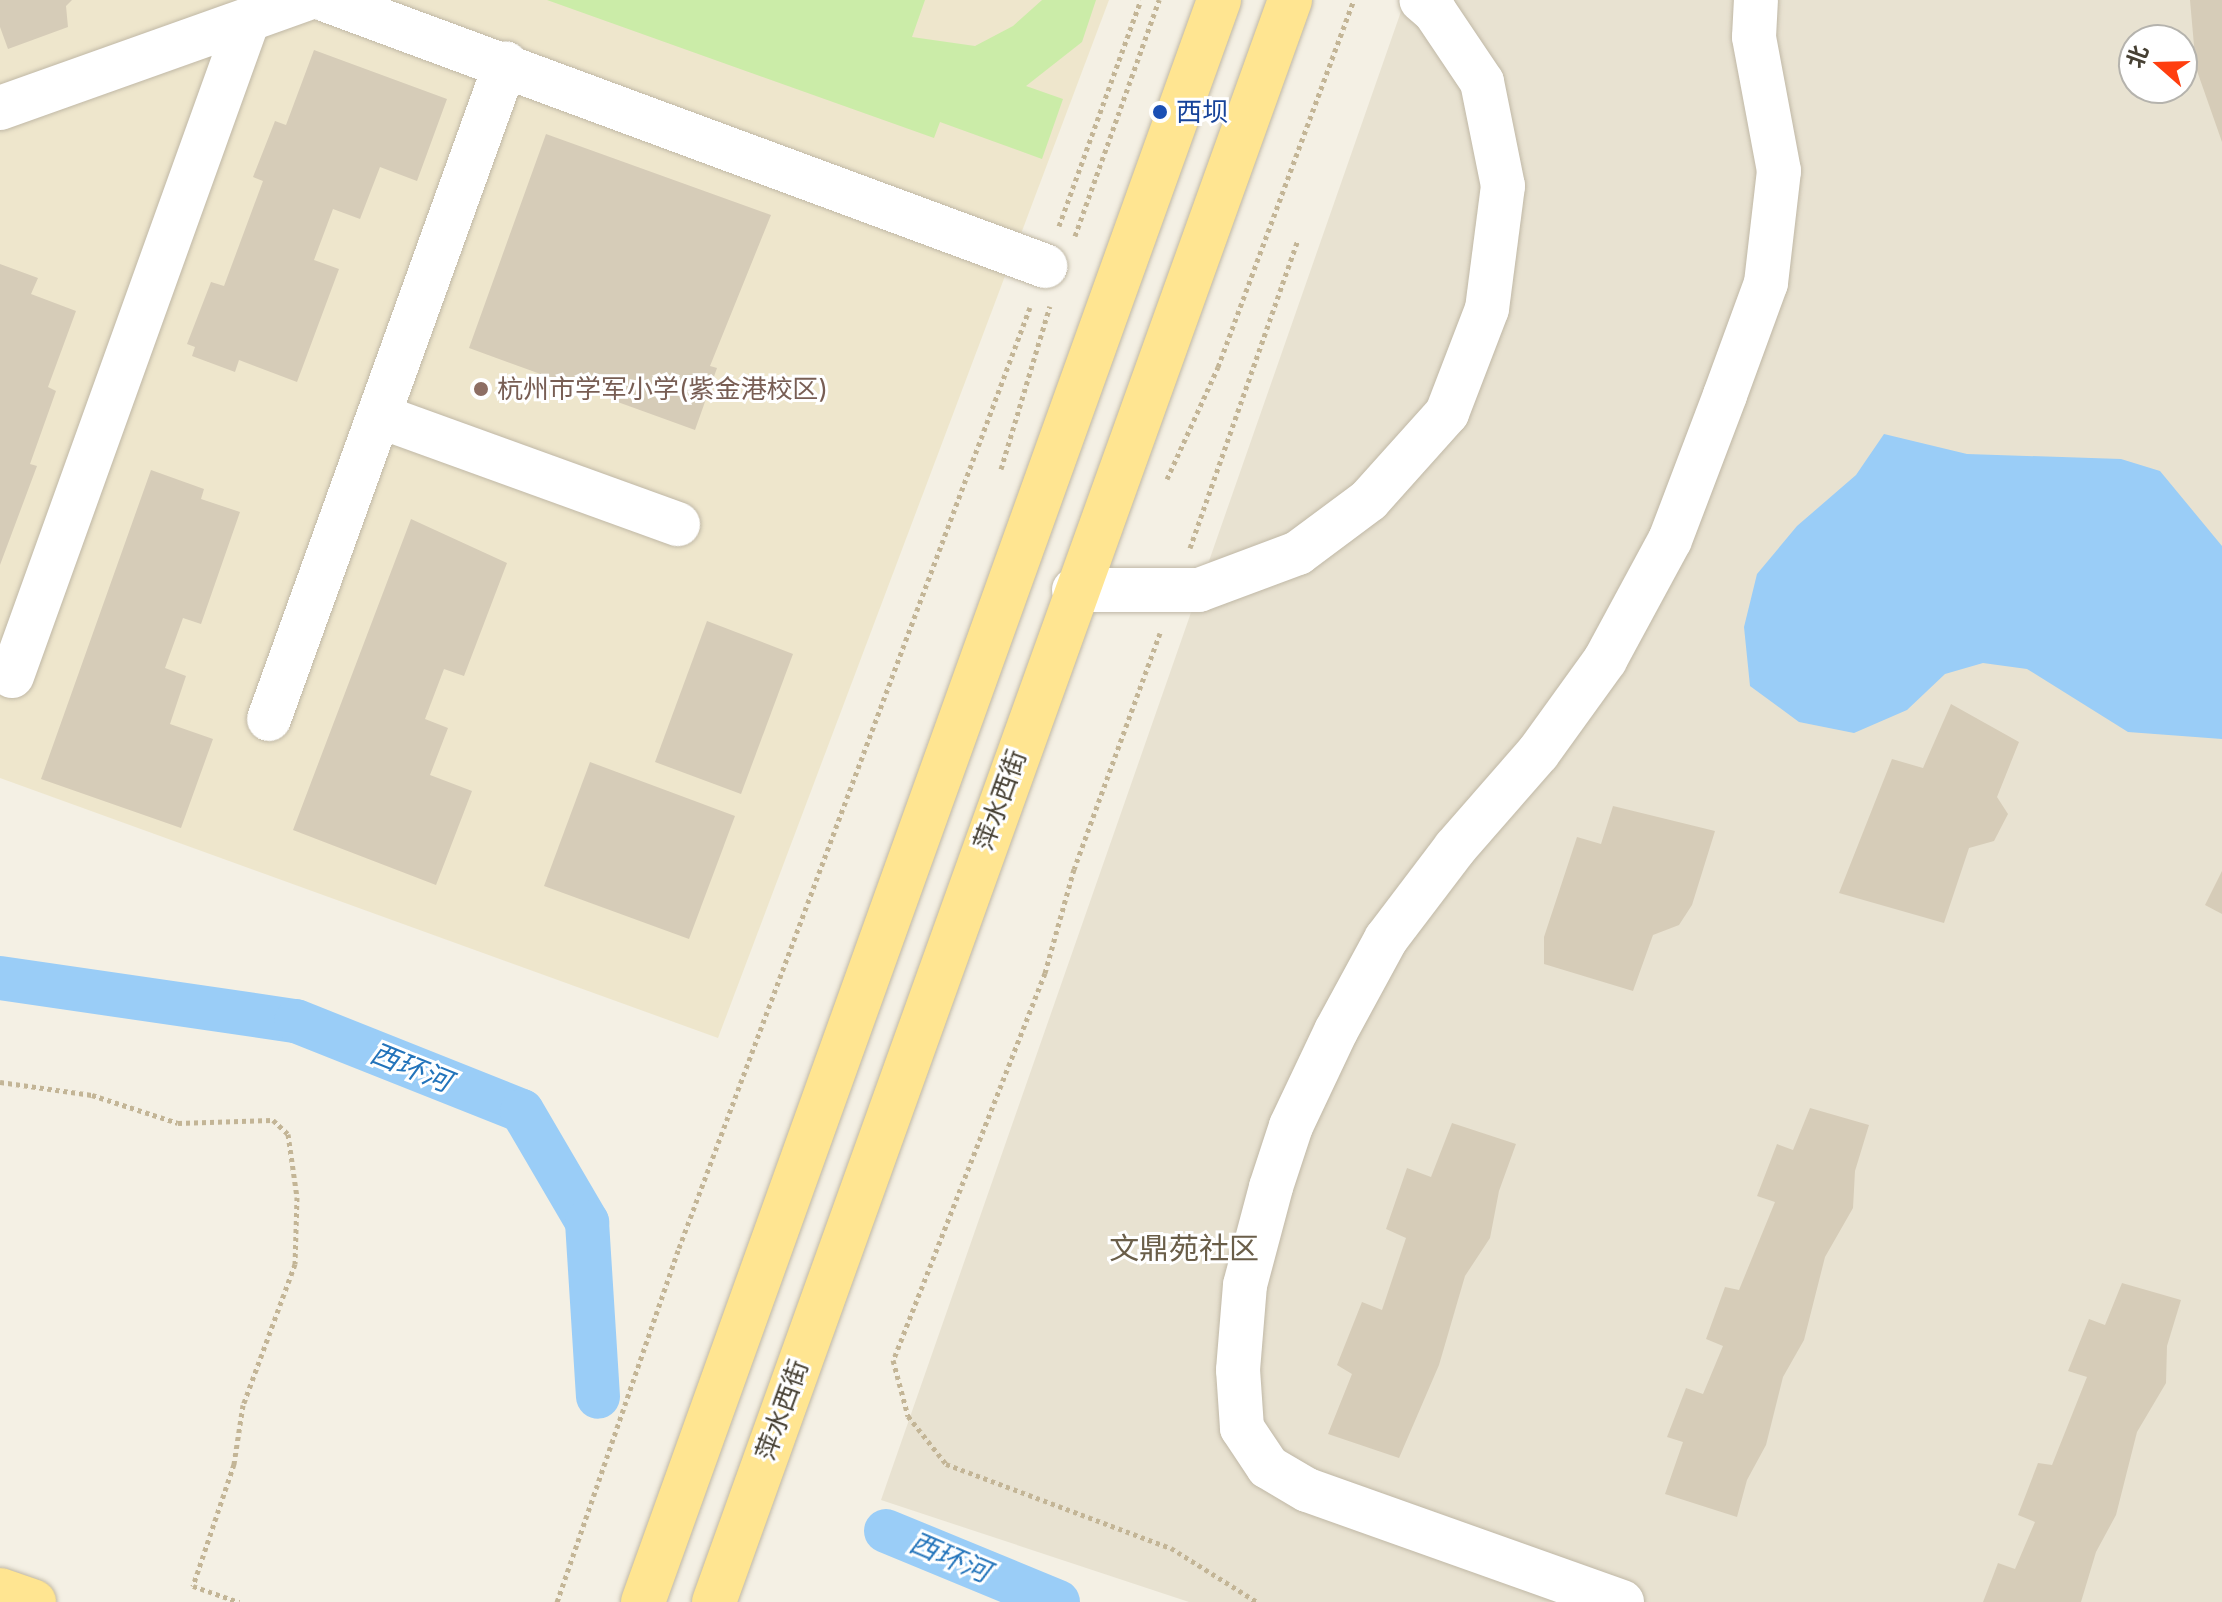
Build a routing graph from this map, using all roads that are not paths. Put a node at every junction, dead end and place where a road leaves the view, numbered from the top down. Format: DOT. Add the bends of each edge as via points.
graph roads {
  1 [pos="304,0"];
  2 [pos="326,0"];
  3 [pos="1219,0"];
  4 [pos="1290,0"];
  5 [pos="1421,0"];
  6 [pos="1756,0"];
  7 [pos="248,20"];
  8 [pos="506,63"];
  9 [pos="0,108"];
  10 [pos="1045,266"];
  11 [pos="379,416"];
  12 [pos="678,524"];
  13 [pos="1074,590"];
  14 [pos="12,676"];
  15 [pos="269,719"];
  16 [pos="0,1590"];
  17 [pos="34,1602"];
  18 [pos="643,1602"];
  19 [pos="714,1602"];
  20 [pos="1622,1602"];
  1 -- 7 [label="street"];
  2 -- 8 [label="street"];
  3 -- 18 [label="main road"];
  4 -- 13 [label="main road, 萍水西街"];
  5 -- 13 [label="street" via="1435,12 1482,82 1503,186 1487,309 1447,413 1369,500 1298,553 1199,590"];
  6 -- 20 [label="street" via="1754,37 1779,171 1766,283 1670,540 1605,660 1538,753 1455,848 1386,939 1291,1126 1245,1285 1238,1370 1242,1428 1268,1467 1307,1490"];
  7 -- 9 [label="street"];
  7 -- 14 [label="street"];
  8 -- 10 [label="street"];
  8 -- 11 [label="street"];
  11 -- 12 [label="street"];
  11 -- 15 [label="street"];
  13 -- 19 [label="main road, 萍水西街"];
  16 -- 17 [label="main road"];
}
